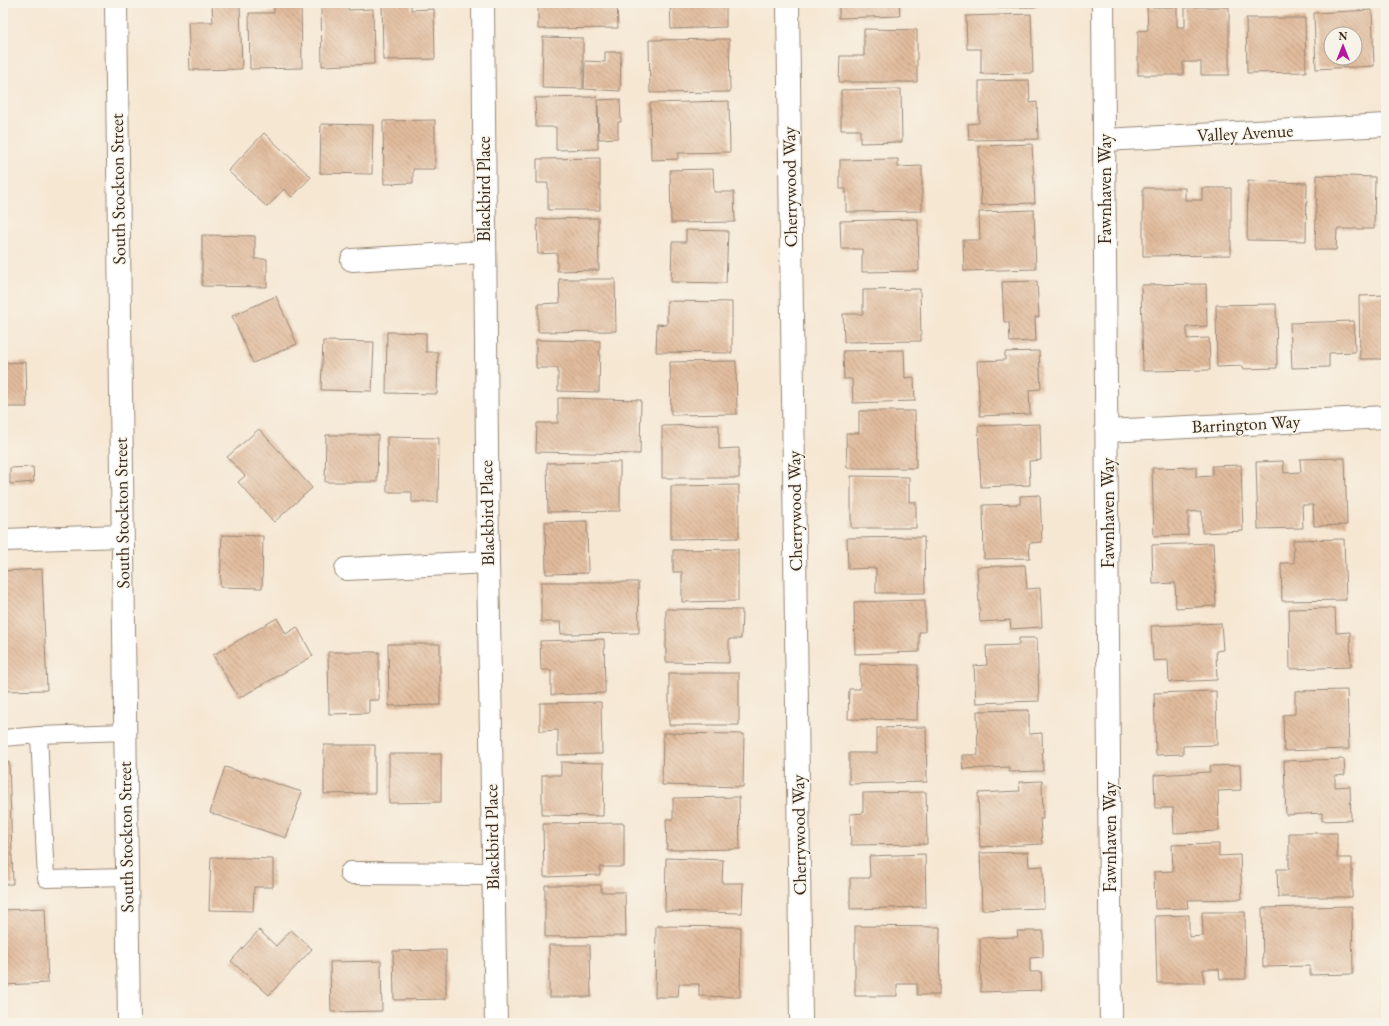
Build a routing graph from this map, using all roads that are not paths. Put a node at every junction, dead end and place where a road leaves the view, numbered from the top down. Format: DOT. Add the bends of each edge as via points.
graph roads {
  1 [pos="116,3"];
  2 [pos="483,3"];
  3 [pos="788,3"];
  4 [pos="1103,3"];
  5 [pos="1386,125"];
  6 [pos="1105,140"];
  7 [pos="484,252"];
  8 [pos="352,260"];
  9 [pos="1386,417"];
  10 [pos="1107,431"];
  11 [pos="122,536"];
  12 [pos="3,540"];
  13 [pos="488,562"];
  14 [pos="346,569"];
  15 [pos="125,732"];
  16 [pos="39,735"];
  17 [pos="3,738"];
  18 [pos="351,873"];
  19 [pos="493,874"];
  20 [pos="127,877"];
  21 [pos="802,1022"];
  22 [pos="129,1023"];
  23 [pos="496,1023"];
  24 [pos="1111,1023"];
  1 -- 11 [label="street, South Stockton Street"];
  2 -- 7 [label="street, Blackbird Place"];
  3 -- 21 [label="street, Cherrywood Way"];
  4 -- 6 [label="street, Fawnhaven Way"];
  5 -- 6 [label="street, Valley Avenue"];
  6 -- 10 [label="street, Fawnhaven Way"];
  7 -- 8 [label="street"];
  7 -- 13 [label="street, Blackbird Place"];
  9 -- 10 [label="street, Barrington Way"];
  10 -- 24 [label="street, Fawnhaven Way"];
  11 -- 12 [label="street"];
  11 -- 15 [label="street, South Stockton Street"];
  13 -- 14 [label="street"];
  13 -- 19 [label="street, Blackbird Place"];
  15 -- 16 [label="lane"];
  15 -- 20 [label="street, South Stockton Street"];
  16 -- 17 [label="lane"];
  16 -- 20 [label="lane" via="46,878"];
  18 -- 19 [label="street"];
  19 -- 23 [label="street, Blackbird Place"];
  20 -- 22 [label="street, South Stockton Street"];
}
